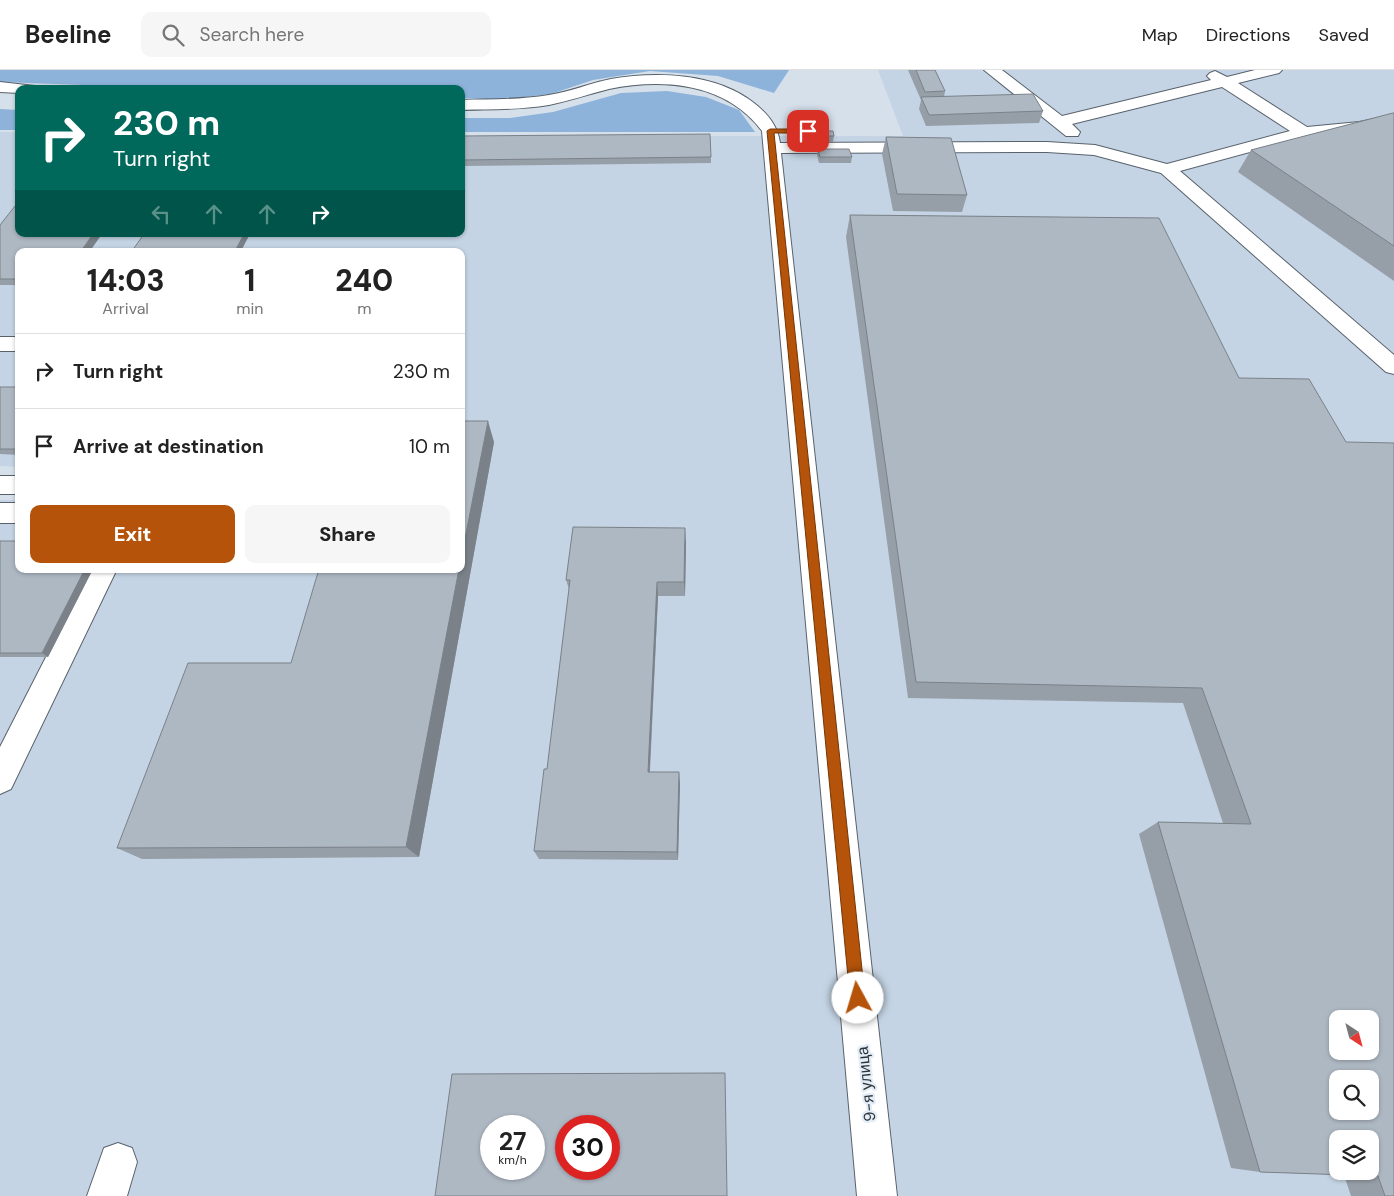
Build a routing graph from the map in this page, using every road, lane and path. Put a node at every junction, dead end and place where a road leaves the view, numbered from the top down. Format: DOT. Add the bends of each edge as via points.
graph roads {
  1 [pos="992,70"];
  2 [pos="1205,70"];
  3 [pos="1274,70"];
  4 [pos="1224,82"];
  5 [pos="0,87"];
  6 [pos="15,88"];
  7 [pos="465,105"];
  8 [pos="1394,120"];
  9 [pos="1065,127"];
  10 [pos="911,131"];
  11 [pos="1304,132"];
  12 [pos="776,137"];
  13 [pos="1095,150"];
  14 [pos="1167,169"];
  15 [pos="0,344"];
  16 [pos="15,344"];
  17 [pos="1394,367"];
  18 [pos="0,485"];
  19 [pos="15,485"];
  20 [pos="0,513"];
  21 [pos="15,513"];
  22 [pos="102,573"];
  23 [pos="4,763"];
  24 [pos="877,1196"];
  1 -- 9 [label="street"];
  2 -- 4 [label="street"];
  3 -- 4 [label="street"];
  4 -- 9 [label="street"];
  4 -- 11 [label="street"];
  5 -- 6 [label="street"];
  7 -- 12 [label="street" via="522,104 552,100 611,84 667,80 696,83 747,103 762,116"];
  8 -- 11 [label="street"];
  9 -- 10 [label="street"];
  9 -- 13 [label="street"];
  11 -- 14 [label="street"];
  12 -- 13 [label="street"];
  12 -- 24 [label="street, 9-я улица"];
  13 -- 14 [label="street"];
  14 -- 17 [label="street"];
  15 -- 16 [label="street"];
  18 -- 19 [label="street"];
  20 -- 21 [label="street"];
  22 -- 23 [label="street"];
}
